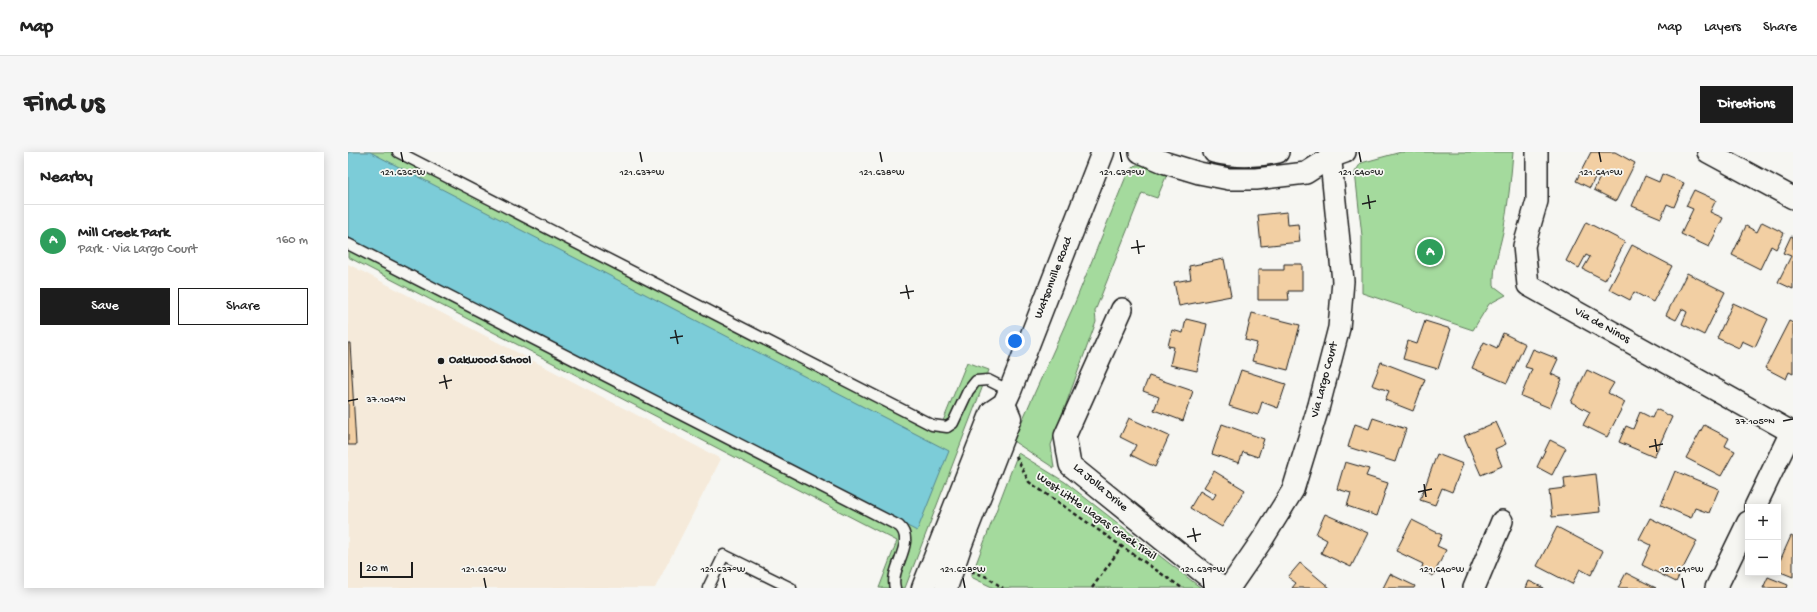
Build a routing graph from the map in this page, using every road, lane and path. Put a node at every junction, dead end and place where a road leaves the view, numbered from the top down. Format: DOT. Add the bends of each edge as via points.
graph roads {
  1 [pos="398,152"];
  2 [pos="1103,152"];
  3 [pos="1140,152"];
  4 [pos="1214,152"];
  5 [pos="1278,152"];
  6 [pos="1538,152"];
  7 [pos="1708,152"];
  8 [pos="1331,153"];
  9 [pos="1793,198"];
  10 [pos="348,244"];
  11 [pos="1122,309"];
  12 [pos="1007,397"];
  13 [pos="1792,433"];
  14 [pos="1015,454"];
  15 [pos="1756,504"];
  16 [pos="1502,521"];
  17 [pos="1745,528"];
  18 [pos="952,540"];
  19 [pos="1122,546"];
  20 [pos="970,571"];
  21 [pos="778,585"];
  22 [pos="708,588"];
  23 [pos="791,588"];
  24 [pos="895,588"];
  25 [pos="923,588"];
  26 [pos="946,588"];
  27 [pos="1002,588"];
  28 [pos="1092,588"];
  29 [pos="1182,588"];
  30 [pos="1222,588"];
  31 [pos="1229,588"];
  32 [pos="1474,588"];
  33 [pos="1716,588"];
  1 -- 12 [label="lane" via="932,425 947,427 953,423 976,380 988,380"];
  2 -- 12 [label="main road, Watsonville Road"];
  3 -- 8 [label="street" via="1166,163 1236,179 1306,173"];
  4 -- 5 [label="street" via="1229,156"];
  6 -- 13 [label="street, Via de Ninos" via="1537,201 1524,246 1528,285"];
  7 -- 9 [label="street"];
  8 -- 31 [label="street, Via Largo Court" via="1343,281 1339,328 1293,490"];
  10 -- 24 [label="lane" via="899,526 905,531 906,538"];
  11 -- 30 [label="street, La Jolla Drive" via="1065,436 1070,465"];
  12 -- 18 [label="main road" via="1010,418 984,458"];
  13 -- 15 [label="street"];
  14 -- 19 [label="path, West Little Llagas Creek Trail" via="1029,482"];
  16 -- 32 [label="street"];
  17 -- 33 [label="street"];
  18 -- 25 [label="main road"];
  18 -- 26 [label="main road"];
  19 -- 28 [label="path"];
  19 -- 29 [label="path, West Little Llagas Creek Trail"];
  20 -- 27 [label="path" via="987,577"];
  21 -- 22 [label="lane" via="724,555"];
  21 -- 23 [label="lane"];
}
